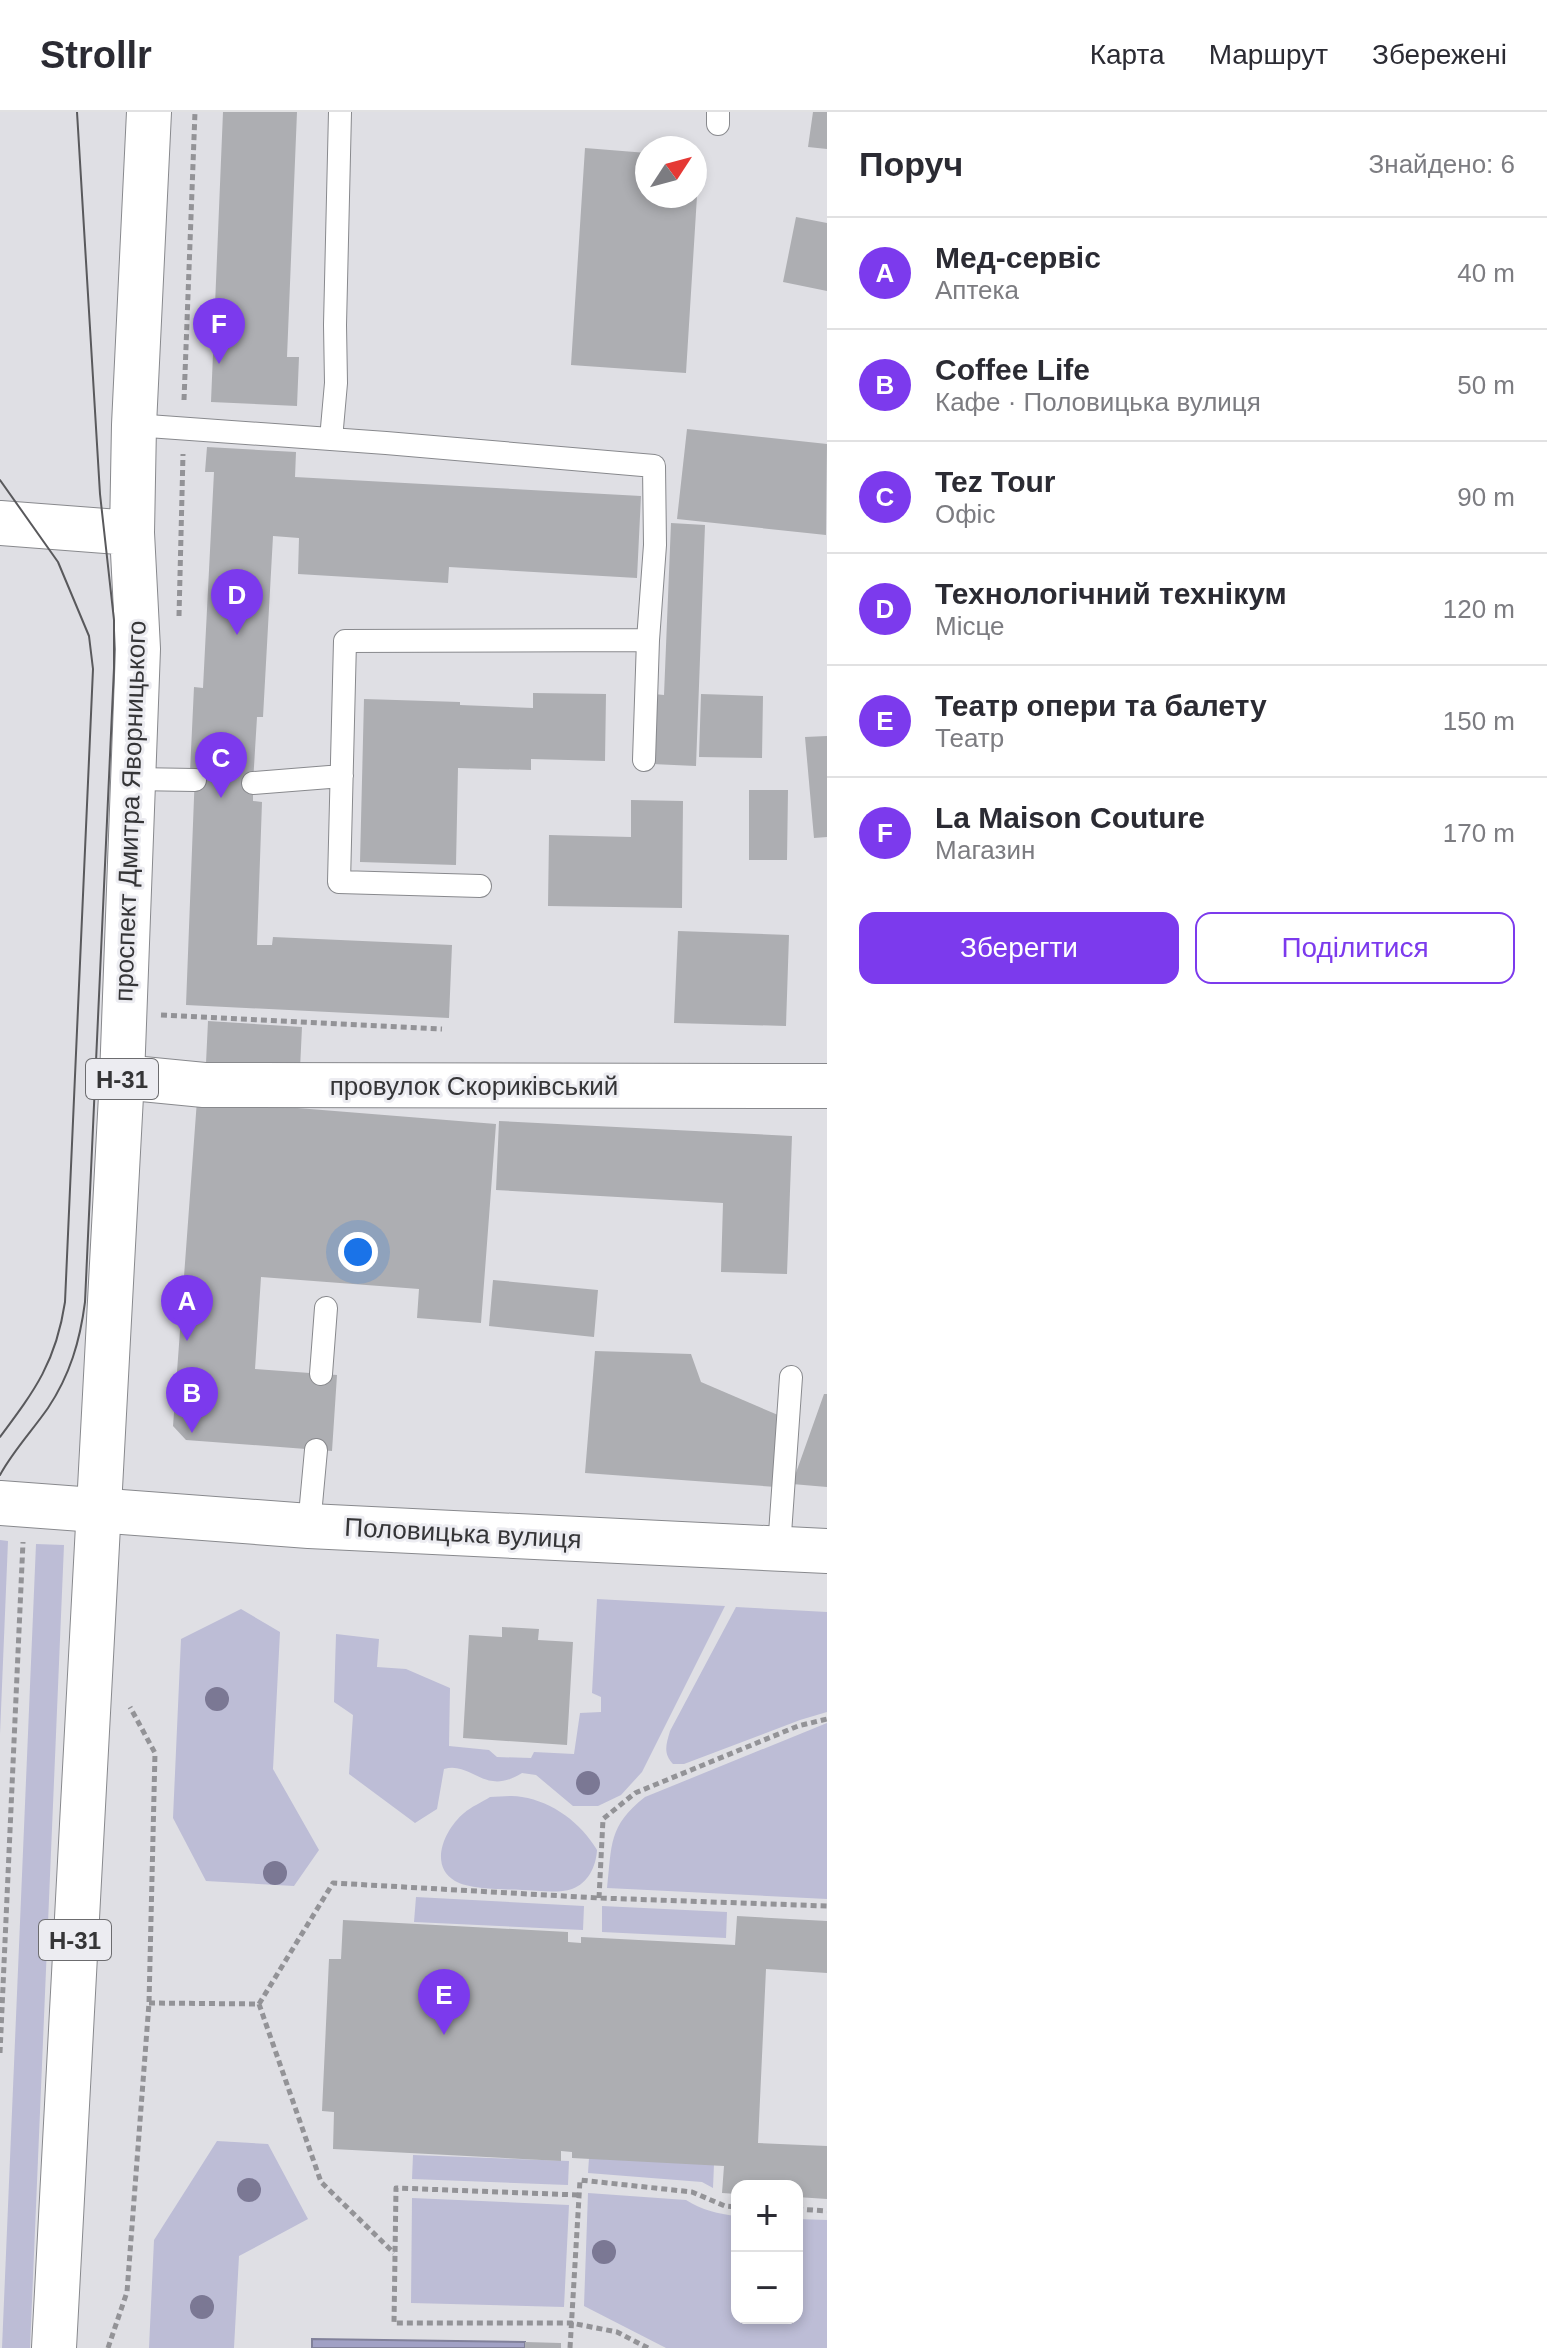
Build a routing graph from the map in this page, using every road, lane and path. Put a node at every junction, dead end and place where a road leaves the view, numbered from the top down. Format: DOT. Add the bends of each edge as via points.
graph roads {
  1 [pos="149,112"];
  2 [pos="340,112"];
  3 [pos="134,425"];
  4 [pos="331,439"];
  5 [pos="0,523"];
  6 [pos="132,533"];
  7 [pos="648,640"];
  8 [pos="644,760"];
  9 [pos="342,776"];
  10 [pos="134,779"];
  11 [pos="195,780"];
  12 [pos="253,783"];
  13 [pos="480,886"];
  14 [pos="124,1012"];
  15 [pos="442,1029"];
  16 [pos="122,1077"];
  17 [pos="827,1086"];
  18 [pos="326,1308"];
  19 [pos="321,1374"];
  20 [pos="791,1377"];
  21 [pos="316,1450"];
  22 [pos="12,1516"];
  23 [pos="98,1521"];
  24 [pos="309,1526"];
  25 [pos="779,1548"];
  26 [pos="827,1551"];
  27 [pos="126,1700"];
  28 [pos="827,1719"];
  29 [pos="599,1898"];
  30 [pos="827,1906"];
  31 [pos="149,2003"];
  32 [pos="259,2004"];
  33 [pos="0,2053"];
  34 [pos="578,2195"];
  35 [pos="731,2206"];
  36 [pos="803,2209"];
  37 [pos="827,2211"];
  38 [pos="395,2254"];
  39 [pos="571,2323"];
  40 [pos="54,2348"];
  41 [pos="108,2348"];
  42 [pos="570,2348"];
  43 [pos="648,2348"];
  1 -- 3 [label="main road, проспект Дмитра Яворницького"];
  2 -- 4 [label="lane"];
  3 -- 4 [label="lane"];
  3 -- 6 [label="main road, проспект Дмитра Яворницького"];
  4 -- 7 [label="lane" via="654,466"];
  5 -- 6 [label="main road"];
  6 -- 10 [label="main road, проспект Дмитра Яворницького / Н-31" via="138,649"];
  7 -- 8 [label="lane"];
  7 -- 9 [label="lane" via="345,641"];
  9 -- 12 [label="lane"];
  9 -- 13 [label="lane" via="339,882"];
  10 -- 11 [label="lane"];
  10 -- 14 [label="main road, проспект Дмитра Яворницького / Н-31"];
  14 -- 15 [label="path"];
  14 -- 16 [label="main road, проспект Дмитра Яворницького / Н-31"];
  16 -- 17 [label="main road, провулок Скориківський" via="204,1085"];
  16 -- 23 [label="main road, проспект Дмитра Яворницького / Н-31"];
  18 -- 19 [label="lane"];
  20 -- 25 [label="lane"];
  21 -- 24 [label="lane"];
  22 -- 23 [label="main road"];
  22 -- 33 [label="path"];
  23 -- 24 [label="main road, Половицька вулиця"];
  23 -- 40 [label="main road, Н-31"];
  24 -- 25 [label="main road, Половицька вулиця"];
  25 -- 26 [label="main road, Половицька вулиця"];
  27 -- 31 [label="path" via="155,1753"];
  28 -- 29 [label="path" via="635,1793 603,1819"];
  29 -- 30 [label="path"];
  29 -- 32 [label="path" via="333,1883"];
  31 -- 32 [label="path"];
  31 -- 41 [label="path" via="127,2292"];
  32 -- 38 [label="path" via="321,2182"];
  34 -- 35 [label="path" via="580,2180 692,2192"];
  34 -- 38 [label="path" via="396,2188"];
  34 -- 39 [label="path"];
  36 -- 37 [label="path"];
  38 -- 39 [label="path" via="394,2323"];
  39 -- 42 [label="path"];
  39 -- 43 [label="path" via="617,2332"];
}
